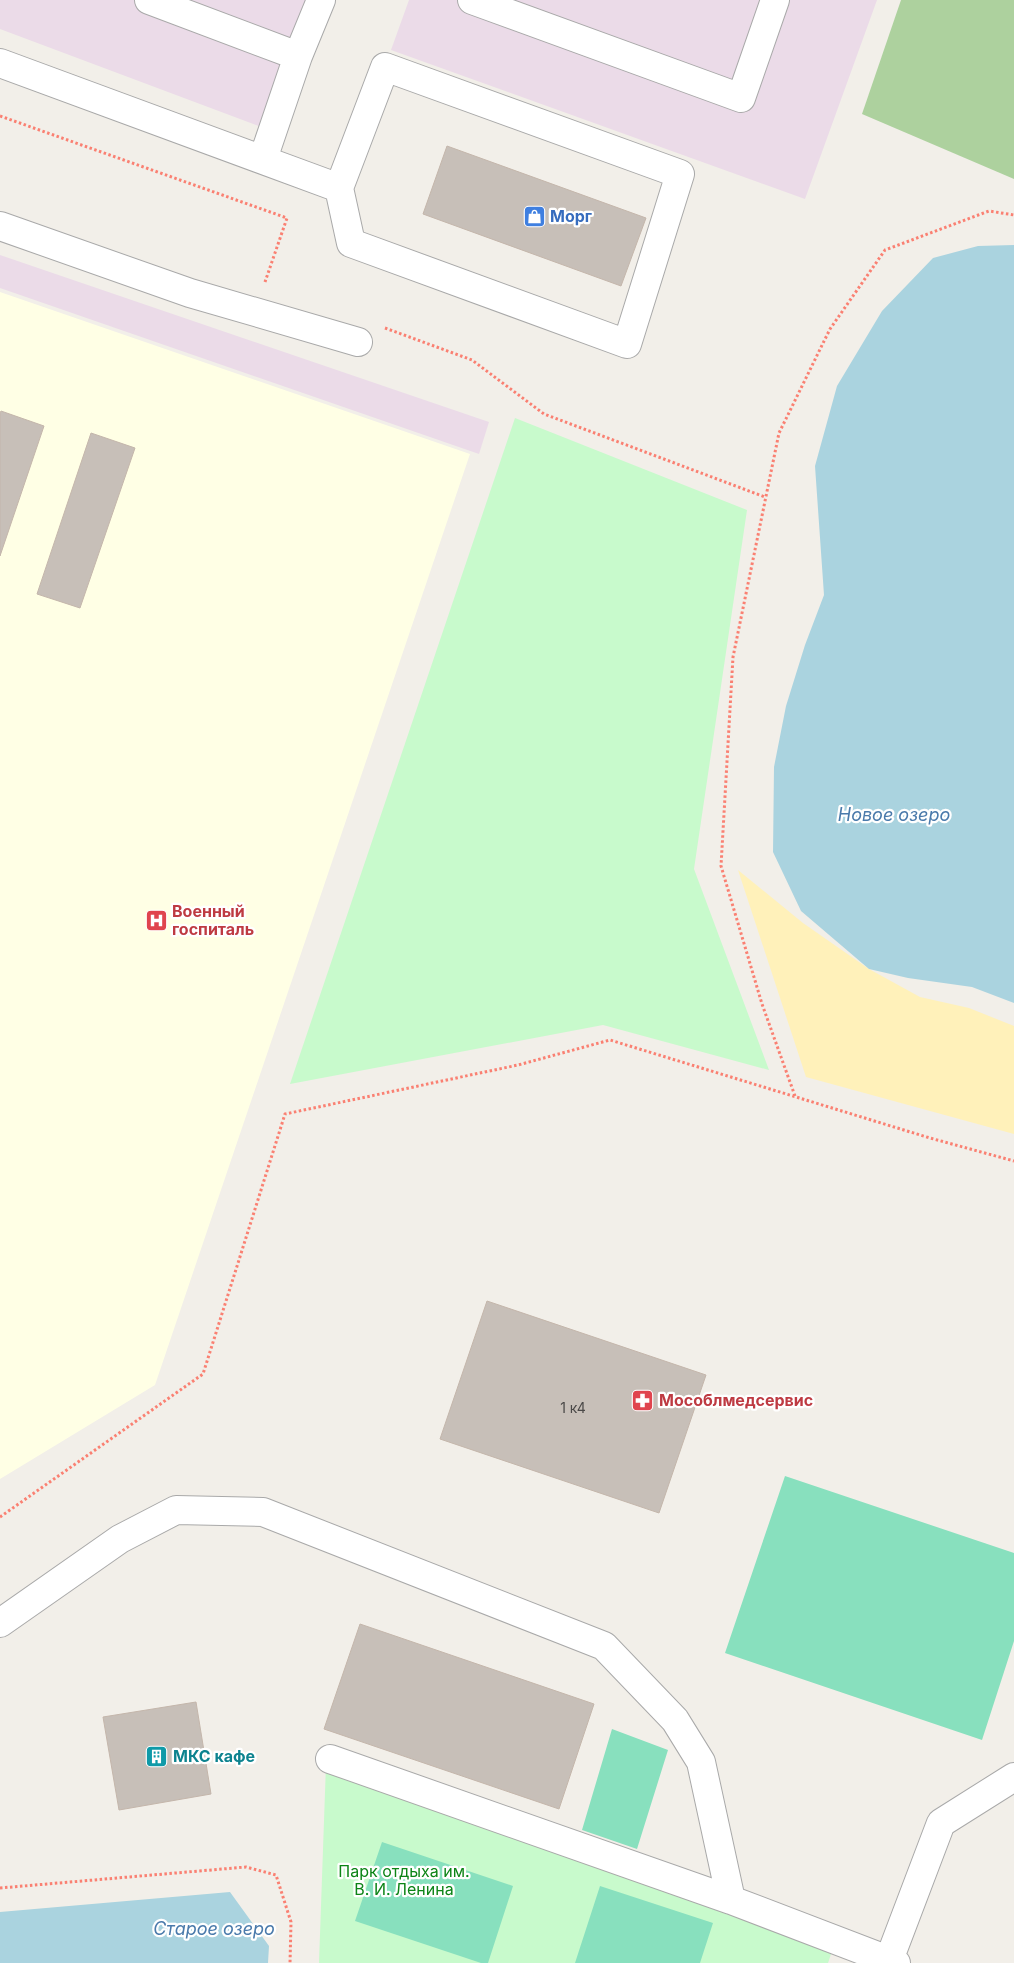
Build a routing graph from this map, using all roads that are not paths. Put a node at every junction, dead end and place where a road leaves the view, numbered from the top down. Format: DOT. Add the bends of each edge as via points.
graph roads {
  1 [pos="149,0"];
  2 [pos="321,0"];
  3 [pos="472,0"];
  4 [pos="769,2"];
  5 [pos="298,56"];
  6 [pos="0,63"];
  7 [pos="263,159"];
  8 [pos="339,188"];
  9 [pos="0,226"];
  10 [pos="358,342"];
  11 [pos="0,1623"];
  12 [pos="330,1759"];
  13 [pos="1014,1777"];
  14 [pos="731,1900"];
  15 [pos="882,1961"];
  1 -- 5 [label="street"];
  2 -- 5 [label="street"];
  3 -- 4 [label="street" via="741,98"];
  5 -- 7 [label="street"];
  6 -- 7 [label="street"];
  7 -- 8 [label="street"];
  8 -- 8 [label="street" via="351,243 627,344 680,174 385,67"];
  9 -- 10 [label="street" via="190,293"];
  11 -- 14 [label="street" via="120,1539 176,1510 263,1512 604,1646 675,1720 700,1762"];
  12 -- 14 [label="street"];
  13 -- 15 [label="street" via="941,1823"];
  14 -- 15 [label="street"];
}
